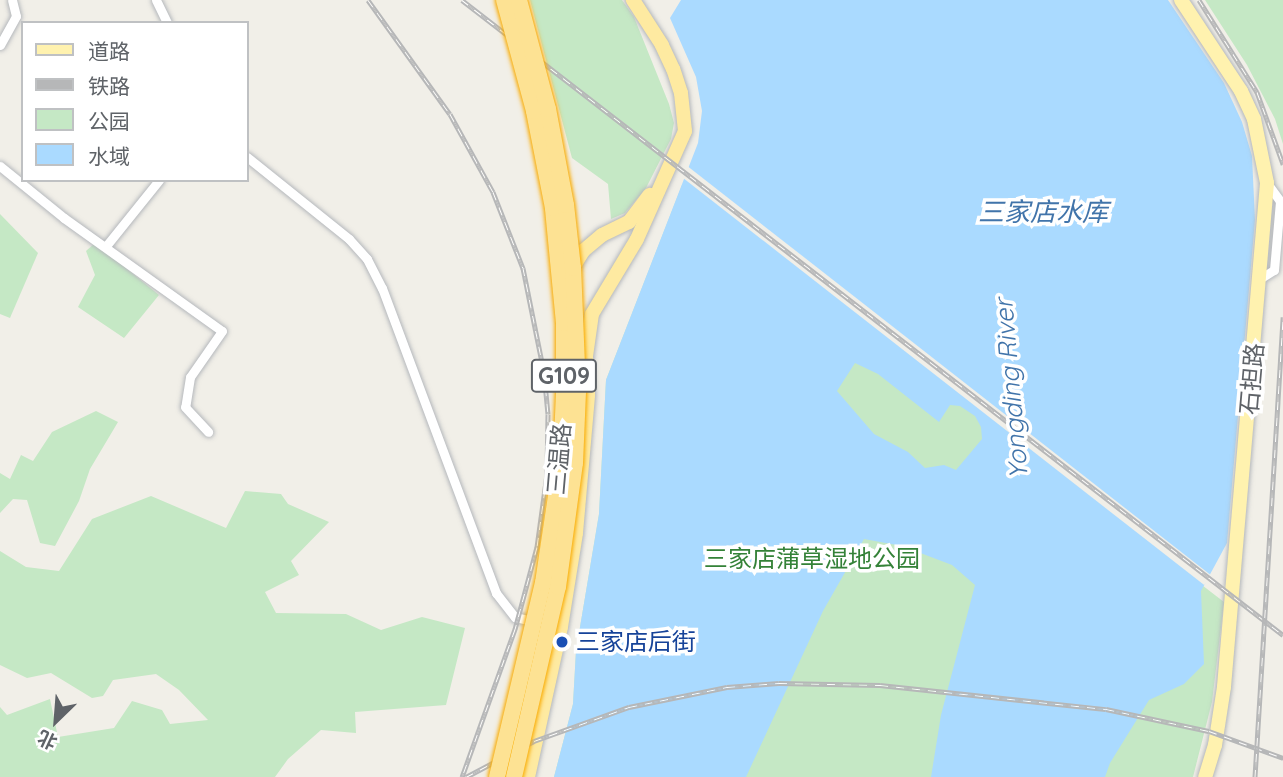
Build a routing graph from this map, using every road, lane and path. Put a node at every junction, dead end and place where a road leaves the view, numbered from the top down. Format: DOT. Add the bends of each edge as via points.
graph roads {
  1 [pos="12,0"];
  2 [pos="156,0"];
  3 [pos="504,0"];
  4 [pos="519,0"];
  5 [pos="633,0"];
  6 [pos="1181,0"];
  7 [pos="645,18"];
  8 [pos="166,21"];
  9 [pos="0,45"];
  10 [pos="248,158"];
  11 [pos="0,166"];
  12 [pos="157,182"];
  13 [pos="1267,183"];
  14 [pos="1280,231"];
  15 [pos="106,246"];
  16 [pos="1261,278"];
  17 [pos="564,323"];
  18 [pos="208,432"];
  19 [pos="553,521"];
  20 [pos="536,622"];
  21 [pos="561,627"];
  22 [pos="497,777"];
  23 [pos="514,777"];
  24 [pos="528,777"];
  25 [pos="1205,777"];
  1 -- 9 [label="street" via="16,16"];
  2 -- 8 [label="street"];
  3 -- 17 [label="highway, bridge" via="534,111 553,208"];
  4 -- 23 [label="highway, bridge" via="548,109 566,205 578,391 575,463 558,587"];
  5 -- 7 [label="highway, 三温路 / G109"];
  6 -- 13 [label="main road, 石担路" via="1241,91 1254,119"];
  7 -- 17 [label="highway, 三温路 / G109" via="674,94 680,130 643,206 629,222 583,251 568,273"];
  7 -- 21 [label="highway, 三温路 / G109" via="662,45 681,93 685,131 637,239 592,314 586,356 589,395 584,466"];
  10 -- 20 [label="street" via="349,239 367,259 382,288 496,593 508,612"];
  11 -- 15 [label="street"];
  12 -- 15 [label="street"];
  13 -- 14 [label="street" via="1280,201"];
  13 -- 16 [label="main road, 石担路"];
  14 -- 16 [label="street" via="1274,270"];
  15 -- 18 [label="street" via="222,331 190,377 185,407"];
  16 -- 25 [label="main road, 石担路" via="1224,687"];
  17 -- 19 [label="highway, 三温路 / G109" via="561,462"];
  19 -- 20 [label="highway, 三温路 / G109"];
  19 -- 22 [label="highway, bridge"];
  20 -- 21 [label="street"];
  20 -- 22 [label="highway, 三温路 / G109"];
  21 -- 24 [label="highway, 三温路 / G109"];
}
